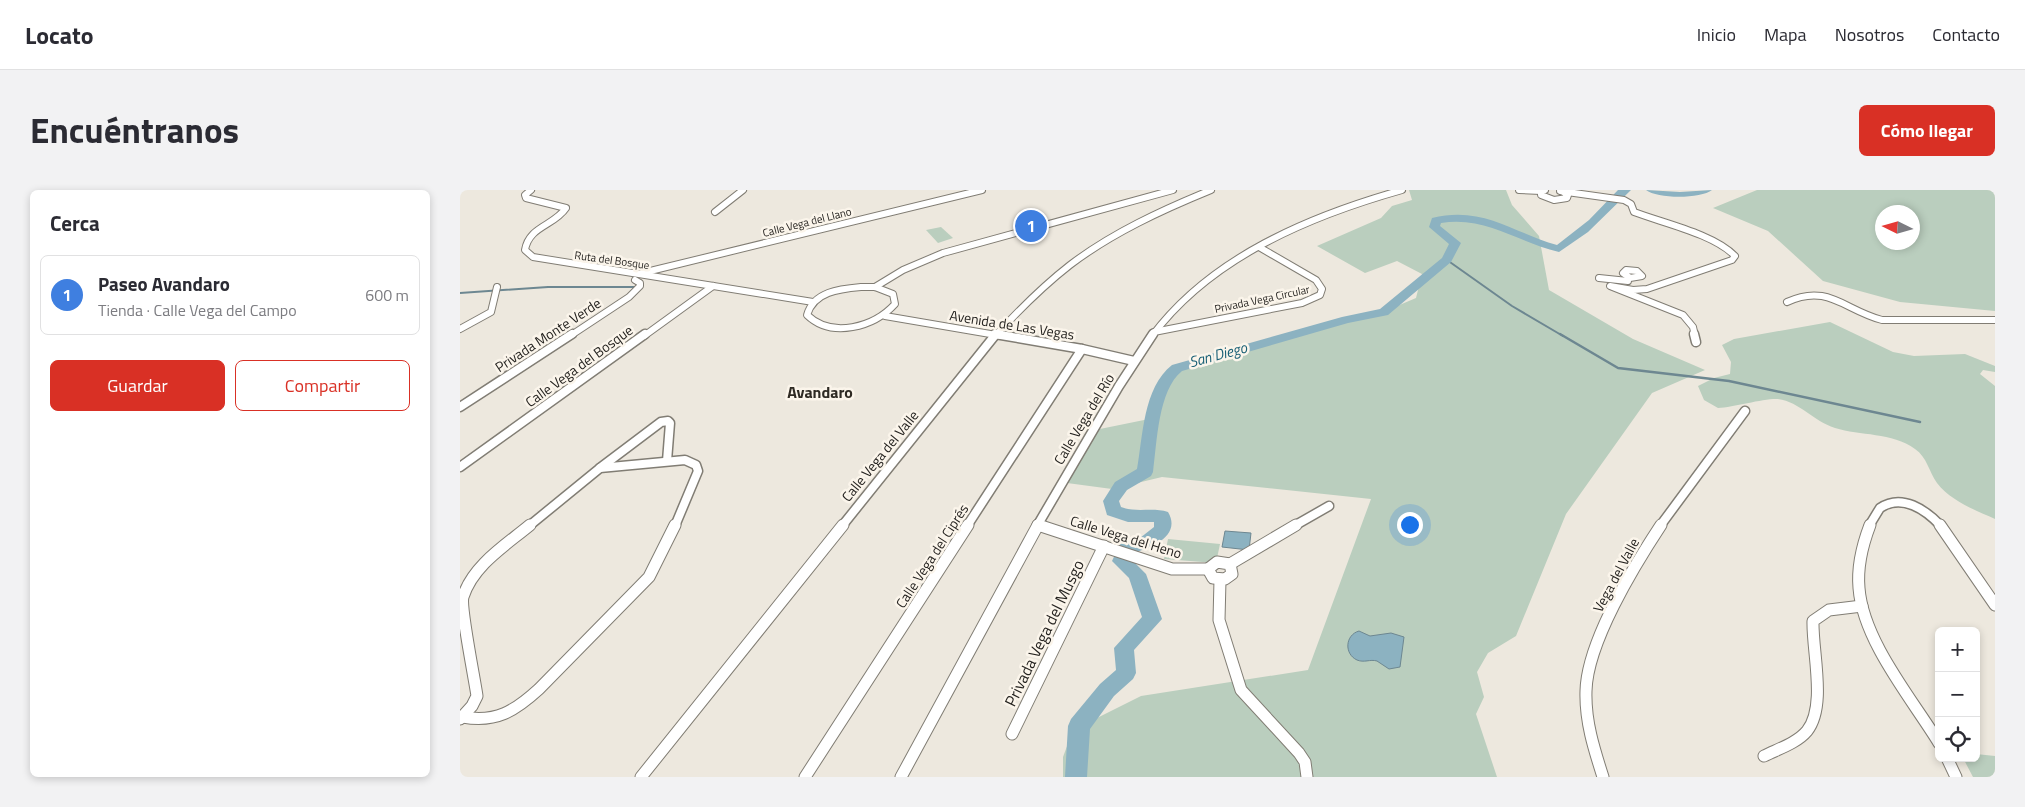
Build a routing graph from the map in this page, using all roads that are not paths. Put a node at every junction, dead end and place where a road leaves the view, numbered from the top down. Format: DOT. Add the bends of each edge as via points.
graph roads {
  1 [pos="531,190"];
  2 [pos="743,190"];
  3 [pos="982,190"];
  4 [pos="1211,190"];
  5 [pos="1402,190"];
  6 [pos="1519,190"];
  7 [pos="1558,190"];
  8 [pos="1171,191"];
  9 [pos="1543,191"];
  10 [pos="1184,200"];
  11 [pos="715,212"];
  12 [pos="1259,247"];
  13 [pos="636,277"];
  14 [pos="1599,278"];
  15 [pos="713,286"];
  16 [pos="875,287"];
  17 [pos="497,288"];
  18 [pos="1628,290"];
  19 [pos="813,302"];
  20 [pos="1787,302"];
  21 [pos="885,316"];
  22 [pos="1995,320"];
  23 [pos="460,329"];
  24 [pos="1154,332"];
  25 [pos="995,335"];
  26 [pos="1696,342"];
  27 [pos="1082,349"];
  28 [pos="1134,360"];
  29 [pos="460,407"];
  30 [pos="1745,411"];
  31 [pos="667,461"];
  32 [pos="460,467"];
  33 [pos="600,468"];
  34 [pos="1329,506"];
  35 [pos="1037,525"];
  36 [pos="1104,546"];
  37 [pos="1230,564"];
  38 [pos="1208,569"];
  39 [pos="1220,580"];
  40 [pos="1862,606"];
  41 [pos="1995,606"];
  42 [pos="461,718"];
  43 [pos="1012,734"];
  44 [pos="1935,736"];
  45 [pos="1764,756"];
  46 [pos="1949,762"];
  47 [pos="641,777"];
  48 [pos="805,777"];
  49 [pos="901,777"];
  50 [pos="1307,777"];
  51 [pos="1603,777"];
  52 [pos="1956,777"];
  1 -- 13 [label="street, Ruta del Bosque" via="526,198 566,208 533,234 525,245 528,254 547,261"];
  2 -- 11 [label="street"];
  3 -- 13 [label="street, Calle Vega del Llano"];
  4 -- 10 [label="street, Calle Vega del Valle"];
  5 -- 12 [label="street, Calle Vega del Río" via="1302,224"];
  6 -- 9 [label="street"];
  7 -- 9 [label="street" via="1568,195 1567,198 1550,199 1541,195"];
  7 -- 18 [label="street" via="1617,198 1631,204 1634,212 1723,245 1735,256 1647,289"];
  8 -- 10 [label="street"];
  8 -- 16 [label="street" via="944,253 903,270"];
  10 -- 25 [label="street, Calle Vega del Valle" via="1070,265"];
  12 -- 24 [label="street, Calle Vega del Río" via="1231,263 1185,299"];
  12 -- 24 [label="street, Privada Vega Circular" via="1316,280 1322,289 1320,296 1302,303"];
  13 -- 15 [label="street, Ruta del Bosque"];
  13 -- 29 [label="street, Privada Monte Verde" via="640,286 629,297"];
  14 -- 18 [label="street" via="1631,280"];
  15 -- 19 [label="street, Ruta del Bosque"];
  15 -- 32 [label="street, Calle Vega del Bosque"];
  16 -- 19 [label="street" via="843,289"];
  16 -- 21 [label="street" via="887,290 896,299"];
  17 -- 23 [label="street" via="491,312"];
  18 -- 26 [label="street" via="1610,286 1683,315 1694,326"];
  19 -- 21 [label="street" via="807,315 811,321 831,328 860,326"];
  20 -- 22 [label="street" via="1814,293 1882,320"];
  21 -- 25 [label="street, Avenida de Las Vegas"];
  24 -- 28 [label="street, Calle Vega del Río"];
  25 -- 27 [label="street, Avenida de Las Vegas"];
  25 -- 47 [label="street, Calle Vega del Valle"];
  27 -- 28 [label="street, Avenida de Las Vegas"];
  27 -- 48 [label="street, Calle Vega del Ciprés"];
  28 -- 35 [label="street, Calle Vega del Río"];
  30 -- 51 [label="street, Vega del Valle" via="1697,471 1636,562 1594,652 1587,675 1586,719"];
  31 -- 33 [label="street"];
  31 -- 33 [label="street" via="668,421 661,422"];
  31 -- 42 [label="street" via="690,460 698,471 665,549 641,588 522,703 486,720"];
  33 -- 42 [label="street" via="490,558 467,585 462,599 477,692 472,706"];
  34 -- 37 [label="street"];
  35 -- 36 [label="street, Calle Vega del Heno"];
  35 -- 49 [label="street, Calle Vega del Río"];
  36 -- 38 [label="street, Calle Vega del Heno" via="1172,569"];
  36 -- 43 [label="street, Privada Vega del Musgo"];
  37 -- 38 [label="street" via="1217,562"];
  37 -- 39 [label="street" via="1232,574"];
  38 -- 39 [label="street" via="1213,578"];
  39 -- 50 [label="street" via="1219,620 1241,690 1299,753 1305,762"];
  40 -- 41 [label="street" via="1861,546 1876,511 1883,505 1897,502 1914,505 1931,515"];
  40 -- 44 [label="street" via="1881,647"];
  40 -- 45 [label="street" via="1831,609 1813,621 1811,636 1816,700 1813,721 1803,734"];
  46 -- 52 [label="street"];
}
